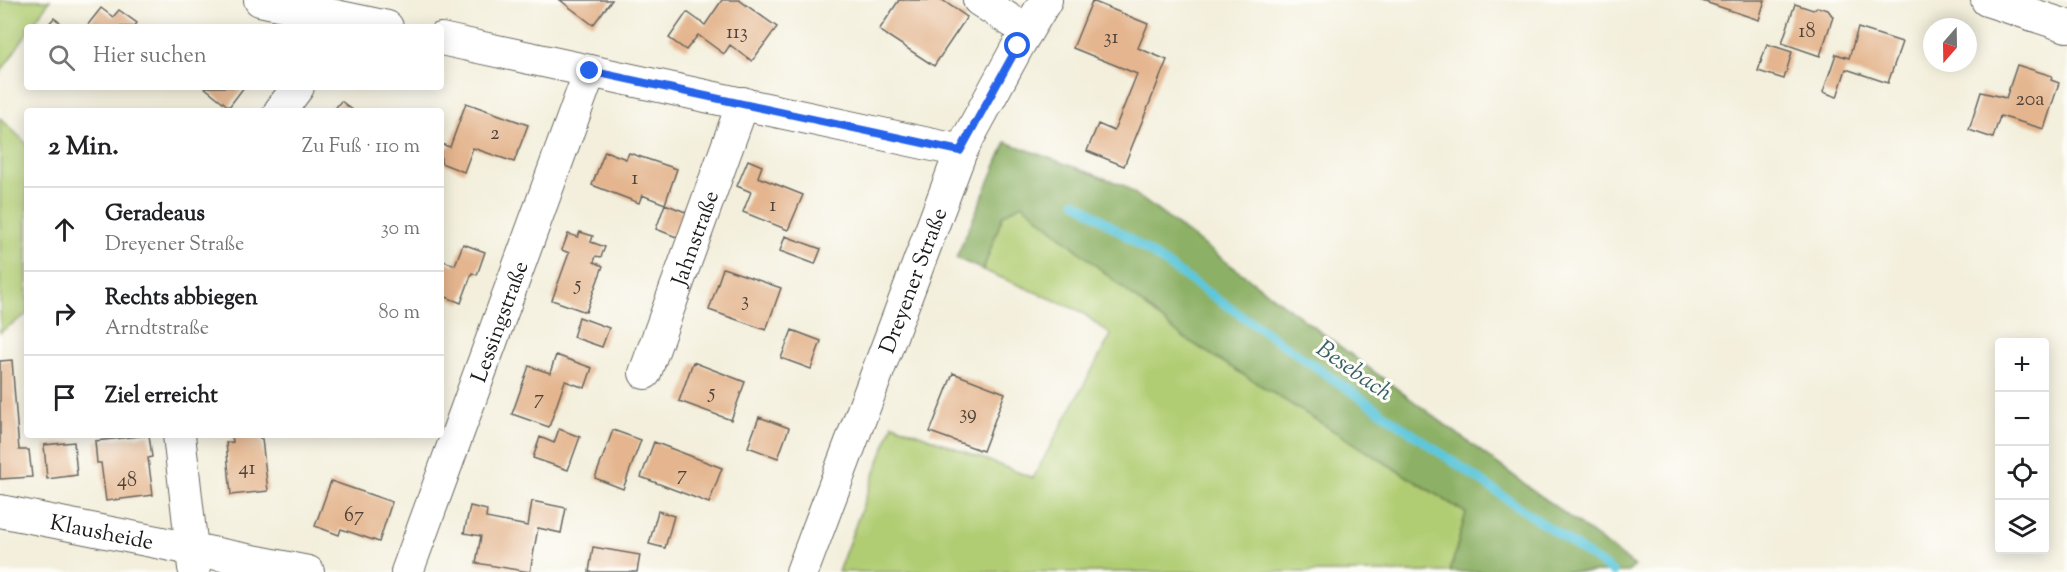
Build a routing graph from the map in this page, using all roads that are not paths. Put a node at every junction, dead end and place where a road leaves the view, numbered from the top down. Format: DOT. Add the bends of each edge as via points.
graph roads {
  1 [pos="260,0"];
  2 [pos="979,0"];
  3 [pos="1046,0"];
  4 [pos="1987,0"];
  5 [pos="354,15"];
  6 [pos="379,24"];
  7 [pos="2067,26"];
  8 [pos="1027,32"];
  9 [pos="444,40"];
  10 [pos="590,71"];
  11 [pos="296,90"];
  12 [pos="743,103"];
  13 [pos="282,108"];
  14 [pos="960,151"];
  15 [pos="645,373"];
  16 [pos="179,438"];
  17 [pos="0,511"];
  18 [pos="193,561"];
  19 [pos="308,572"];
  20 [pos="407,572"];
  21 [pos="802,572"];
  1 -- 5 [label="street"];
  2 -- 8 [label="street"];
  3 -- 8 [label="street, Dreyener Straße"];
  4 -- 7 [label="street"];
  5 -- 6 [label="street"];
  8 -- 14 [label="street, Dreyener Straße"];
  9 -- 10 [label="street"];
  10 -- 12 [label="street"];
  10 -- 20 [label="street, Lessingstraße"];
  11 -- 13 [label="street"];
  12 -- 14 [label="street"];
  12 -- 15 [label="street, Jahnstraße"];
  14 -- 21 [label="street, Dreyener Straße"];
  16 -- 18 [label="street"];
  17 -- 18 [label="street, Klausheide"];
  18 -- 19 [label="street, Klausheide"];
}
